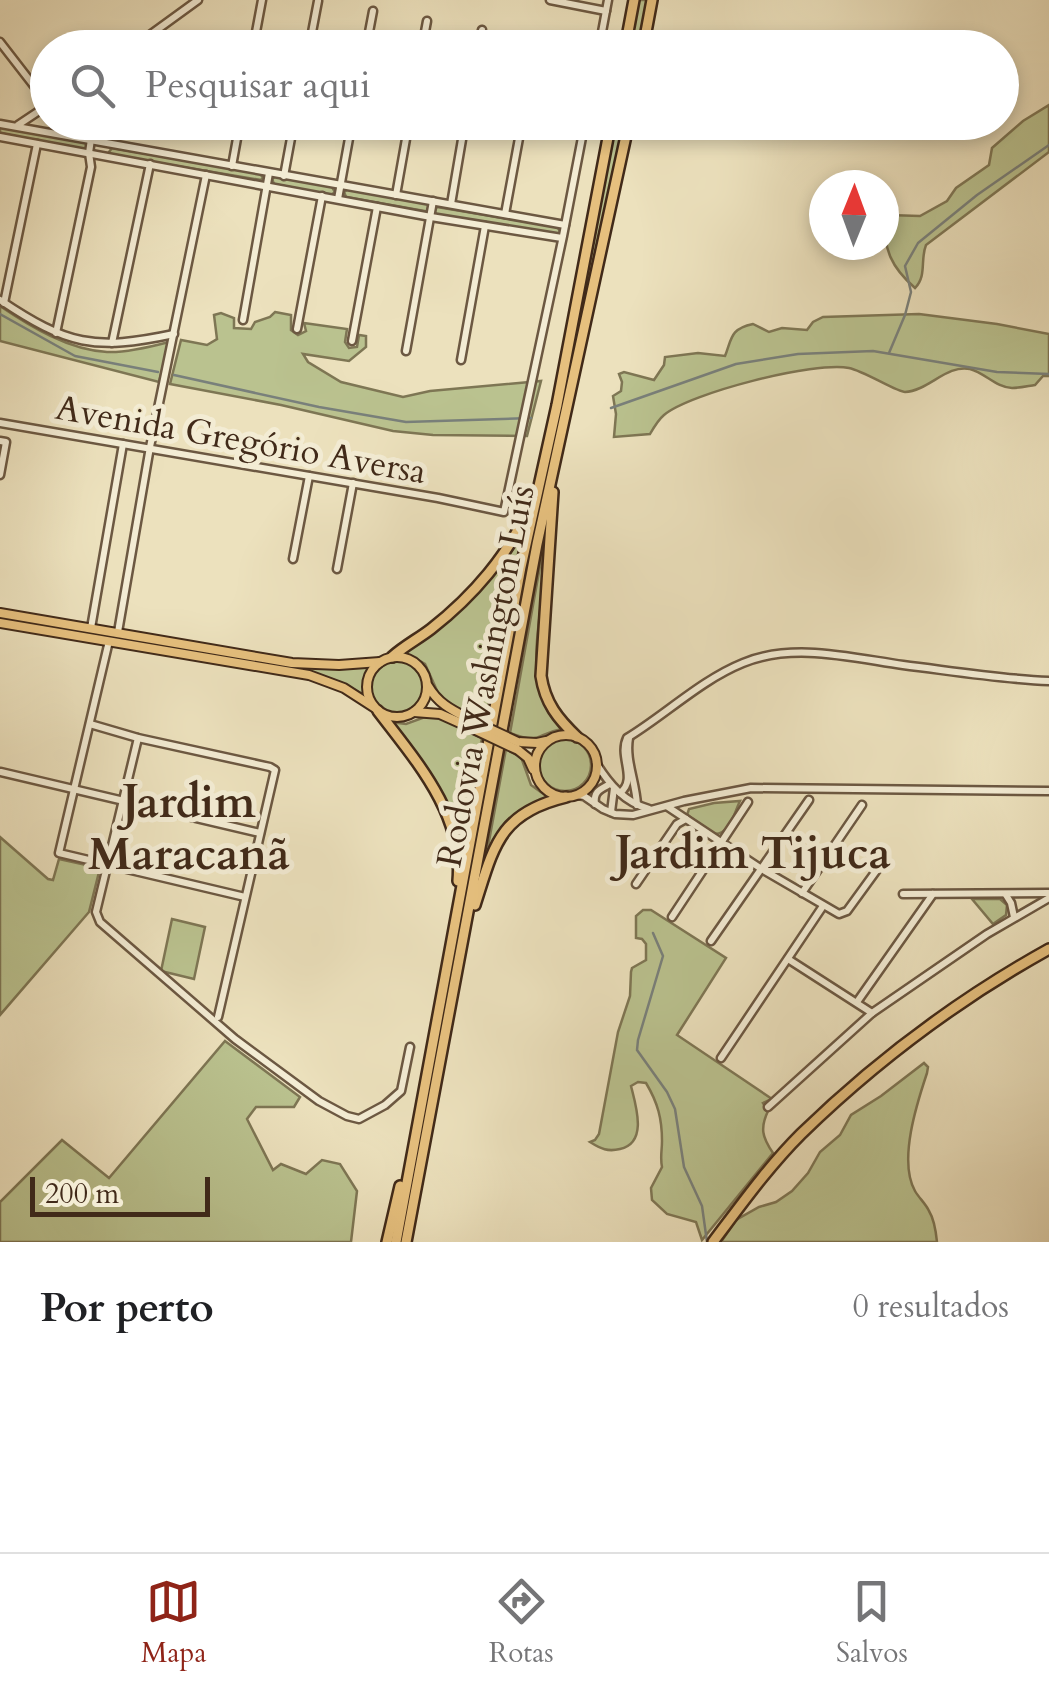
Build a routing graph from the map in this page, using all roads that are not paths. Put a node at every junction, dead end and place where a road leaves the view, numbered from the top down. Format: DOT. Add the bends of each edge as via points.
graph roads {
  1 [pos="198,0"];
  2 [pos="262,0"];
  3 [pos="318,0"];
  4 [pos="550,0"];
  5 [pos="608,0"];
  6 [pos="634,0"];
  7 [pos="652,0"];
  8 [pos="373,11"];
  9 [pos="606,11"];
  10 [pos="427,21"];
  11 [pos="159,28"];
  12 [pos="156,30"];
  13 [pos="256,30"];
  14 [pos="312,30"];
  15 [pos="369,30"];
  16 [pos="425,30"];
  17 [pos="602,30"];
  18 [pos="628,30"];
  19 [pos="646,30"];
  20 [pos="0,42"];
  21 [pos="3,54"];
  22 [pos="30,84"];
  23 [pos="30,117"];
  24 [pos="0,124"];
  25 [pos="17,126"];
  26 [pos="30,128"];
  27 [pos="0,138"];
  28 [pos="91,140"];
  29 [pos="95,140"];
  30 [pos="237,140"];
  31 [pos="291,140"];
  32 [pos="349,140"];
  33 [pos="406,140"];
  34 [pos="462,140"];
  35 [pos="519,140"];
  36 [pos="581,140"];
  37 [pos="607,140"];
  38 [pos="625,140"];
  39 [pos="104,142"];
  40 [pos="37,144"];
  41 [pos="88,153"];
  42 [pos="102,155"];
  43 [pos="150,164"];
  44 [pos="91,166"];
  45 [pos="232,166"];
  46 [pos="268,173"];
  47 [pos="206,175"];
  48 [pos="284,176"];
  49 [pos="266,186"];
  50 [pos="340,186"];
  51 [pos="396,195"];
  52 [pos="322,196"];
  53 [pos="338,199"];
  54 [pos="433,202"];
  55 [pos="451,204"];
  56 [pos="377,206"];
  57 [pos="505,214"];
  58 [pos="430,216"];
  59 [pos="565,225"];
  60 [pos="485,226"];
  61 [pos="562,238"];
  62 [pos="2,301"];
  63 [pos="242,320"];
  64 [pos="297,329"];
  65 [pos="56,333"];
  66 [pos="174,334"];
  67 [pos="352,341"];
  68 [pos="112,343"];
  69 [pos="406,351"];
  70 [pos="461,360"];
  71 [pos="0,423"];
  72 [pos="560,431"];
  73 [pos="0,441"];
  74 [pos="123,444"];
  75 [pos="150,448"];
  76 [pos="543,469"];
  77 [pos="0,475"];
  78 [pos="309,476"];
  79 [pos="352,483"];
  80 [pos="293,560"];
  81 [pos="337,569"];
  82 [pos="0,614"];
  83 [pos="0,623"];
  84 [pos="91,628"];
  85 [pos="118,632"];
  86 [pos="109,641"];
  87 [pos="392,657"];
  88 [pos="380,662"];
  89 [pos="1049,681"];
  90 [pos="428,686"];
  91 [pos="377,710"];
  92 [pos="414,712"];
  93 [pos="90,724"];
  94 [pos="471,724"];
  95 [pos="630,736"];
  96 [pos="577,737"];
  97 [pos="138,738"];
  98 [pos="550,739"];
  99 [pos="518,746"];
  100 [pos="596,763"];
  101 [pos="1,772"];
  102 [pos="536,776"];
  103 [pos="615,788"];
  104 [pos="74,790"];
  105 [pos="1049,791"];
  106 [pos="571,796"];
  107 [pos="122,800"];
  108 [pos="809,800"];
  109 [pos="684,801"];
  110 [pos="748,802"];
  111 [pos="596,804"];
  112 [pos="637,805"];
  113 [pos="862,805"];
  114 [pos="667,806"];
  115 [pos="655,809"];
  116 [pos="611,812"];
  117 [pos="625,816"];
  118 [pos="686,818"];
  119 [pos="260,833"];
  120 [pos="720,842"];
  121 [pos="108,864"];
  122 [pos="879,867"];
  123 [pos="760,868"];
  124 [pos="636,884"];
  125 [pos="802,893"];
  126 [pos="904,894"];
  127 [pos="933,894"];
  128 [pos="1004,894"];
  129 [pos="1049,895"];
  130 [pos="245,896"];
  131 [pos="823,906"];
  132 [pos="672,917"];
  133 [pos="1014,917"];
  134 [pos="710,941"];
  135 [pos="462,946"];
  136 [pos="1049,949"];
  137 [pos="450,950"];
  138 [pos="788,959"];
  139 [pos="856,1002"];
  140 [pos="872,1014"];
  141 [pos="218,1017"];
  142 [pos="410,1048"];
  143 [pos="721,1058"];
  144 [pos="422,1096"];
  145 [pos="768,1107"];
  146 [pos="387,1242"];
  147 [pos="396,1242"];
  148 [pos="407,1242"];
  149 [pos="713,1242"];
  1 -- 11 [label="street"];
  2 -- 13 [label="street"];
  3 -- 14 [label="street"];
  4 -- 9 [label="street"];
  5 -- 9 [label="street"];
  6 -- 18 [label="highway"];
  7 -- 19 [label="highway"];
  8 -- 15 [label="street"];
  9 -- 17 [label="street"];
  10 -- 16 [label="street"];
  11 -- 12 [label="street"];
  20 -- 21 [label="street"];
  21 -- 22 [label="street"];
  23 -- 25 [label="street"];
  24 -- 25 [label="street"];
  25 -- 26 [label="street"];
  27 -- 40 [label="street"];
  28 -- 41 [label="street"];
  29 -- 39 [label="street"];
  30 -- 45 [label="street"];
  31 -- 48 [label="street"];
  32 -- 50 [label="street"];
  33 -- 51 [label="street"];
  34 -- 55 [label="street"];
  35 -- 57 [label="street"];
  36 -- 59 [label="street"];
  37 -- 76 [label="highway, Rodovia Washington Luís"];
  38 -- 72 [label="highway, Rodovia Washington Luís"];
  39 -- 42 [label="street"];
  39 -- 45 [label="street"];
  40 -- 41 [label="street"];
  40 -- 62 [label="street"];
  41 -- 42 [label="street"];
  41 -- 44 [label="street"];
  42 -- 43 [label="street"];
  42 -- 44 [label="street"];
  43 -- 47 [label="street"];
  43 -- 68 [label="street"];
  44 -- 65 [label="street"];
  45 -- 46 [label="street"];
  46 -- 48 [label="street"];
  46 -- 49 [label="street"];
  47 -- 49 [label="street"];
  47 -- 66 [label="street"];
  48 -- 50 [label="street"];
  49 -- 52 [label="street"];
  49 -- 63 [label="street"];
  50 -- 51 [label="street"];
  50 -- 53 [label="street"];
  51 -- 54 [label="street"];
  52 -- 53 [label="street"];
  52 -- 64 [label="street"];
  53 -- 56 [label="street"];
  54 -- 55 [label="street"];
  54 -- 58 [label="street"];
  55 -- 57 [label="street"];
  56 -- 58 [label="street"];
  56 -- 67 [label="street"];
  57 -- 59 [label="street"];
  58 -- 60 [label="street"];
  58 -- 69 [label="street"];
  59 -- 61 [label="street"];
  60 -- 61 [label="street"];
  60 -- 70 [label="street"];
  61 -- 79 [label="street, Avenida Gregório Aversa" via="504,512"];
  62 -- 65 [label="street"];
  65 -- 68 [label="street"];
  66 -- 68 [label="street"];
  66 -- 75 [label="street"];
  71 -- 74 [label="street, Avenida Gregório Aversa"];
  72 -- 96 [label="highway" via="542,676 550,705"];
  72 -- 135 [label="highway, Rodovia Washington Luís"];
  73 -- 77 [label="street" via="6,442"];
  74 -- 75 [label="street, Avenida Gregório Aversa"];
  74 -- 84 [label="street"];
  75 -- 78 [label="street, Avenida Gregório Aversa"];
  75 -- 85 [label="street"];
  76 -- 87 [label="highway" via="524,517 489,572 445,618"];
  76 -- 137 [label="highway, Rodovia Washington Luís"];
  78 -- 79 [label="street, Avenida Gregório Aversa"];
  78 -- 80 [label="street"];
  79 -- 81 [label="street"];
  82 -- 84 [label="main road"];
  83 -- 86 [label="main road"];
  84 -- 85 [label="main road"];
  85 -- 88 [label="main road" via="292,663"];
  86 -- 91 [label="main road" via="308,674"];
  86 -- 93 [label="street"];
  87 -- 88 [label="main road"];
  87 -- 90 [label="main road" via="420,667"];
  88 -- 91 [label="main road" via="367,689"];
  89 -- 95 [label="street" via="820,653 778,654 725,672"];
  90 -- 92 [label="main road"];
  90 -- 94 [label="main road"];
  91 -- 92 [label="main road" via="396,718"];
  91 -- 137 [label="highway" via="435,791 452,827 458,872"];
  92 -- 94 [label="main road"];
  93 -- 97 [label="street"];
  93 -- 104 [label="street"];
  94 -- 99 [label="main road, bridge"];
  95 -- 103 [label="street" via="623,750 629,783"];
  95 -- 112 [label="street"];
  96 -- 98 [label="main road"];
  96 -- 100 [label="main road"];
  97 -- 107 [label="street"];
  97 -- 119 [label="street" via="275,770"];
  98 -- 99 [label="main road"];
  98 -- 102 [label="main road" via="536,755"];
  99 -- 102 [label="main road"];
  100 -- 103 [label="street"];
  100 -- 106 [label="main road" via="592,782"];
  101 -- 104 [label="street"];
  102 -- 106 [label="main road" via="544,789"];
  103 -- 111 [label="street" via="599,790"];
  103 -- 112 [label="street"];
  103 -- 116 [label="street"];
  104 -- 107 [label="street"];
  104 -- 121 [label="street" via="59,853"];
  105 -- 109 [label="street" via="751,788"];
  106 -- 111 [label="street"];
  106 -- 135 [label="highway" via="529,809 503,833"];
  107 -- 119 [label="street"];
  107 -- 121 [label="street"];
  108 -- 123 [label="street"];
  109 -- 114 [label="street"];
  109 -- 118 [label="street"];
  110 -- 120 [label="street"];
  111 -- 116 [label="street"];
  112 -- 115 [label="street"];
  112 -- 117 [label="street"];
  113 -- 125 [label="street"];
  114 -- 115 [label="street"];
  114 -- 118 [label="street"];
  115 -- 117 [label="street"];
  116 -- 117 [label="street"];
  118 -- 120 [label="street"];
  118 -- 124 [label="street"];
  119 -- 130 [label="street"];
  120 -- 123 [label="street"];
  120 -- 132 [label="street"];
  121 -- 130 [label="street"];
  121 -- 142 [label="street" via="96,912 100,922 234,1039 319,1101 347,1116 366,1117 401,1090"];
  122 -- 131 [label="street" via="847,911"];
  123 -- 125 [label="street"];
  123 -- 134 [label="street"];
  125 -- 131 [label="street"];
  126 -- 127 [label="street"];
  127 -- 128 [label="street"];
  127 -- 139 [label="street"];
  128 -- 129 [label="street"];
  128 -- 133 [label="street"];
  129 -- 133 [label="street"];
  130 -- 141 [label="street"];
  131 -- 138 [label="street"];
  133 -- 140 [label="street"];
  135 -- 148 [label="highway, Rodovia Washington Luís"];
  136 -- 149 [label="highway" via="978,992 858,1082 788,1149"];
  137 -- 144 [label="highway, Rodovia Washington Luís"];
  138 -- 139 [label="street"];
  138 -- 143 [label="street"];
  139 -- 140 [label="street"];
  140 -- 145 [label="street"];
  144 -- 146 [label="highway"];
  144 -- 147 [label="highway, Rodovia Washington Luís"];
}
